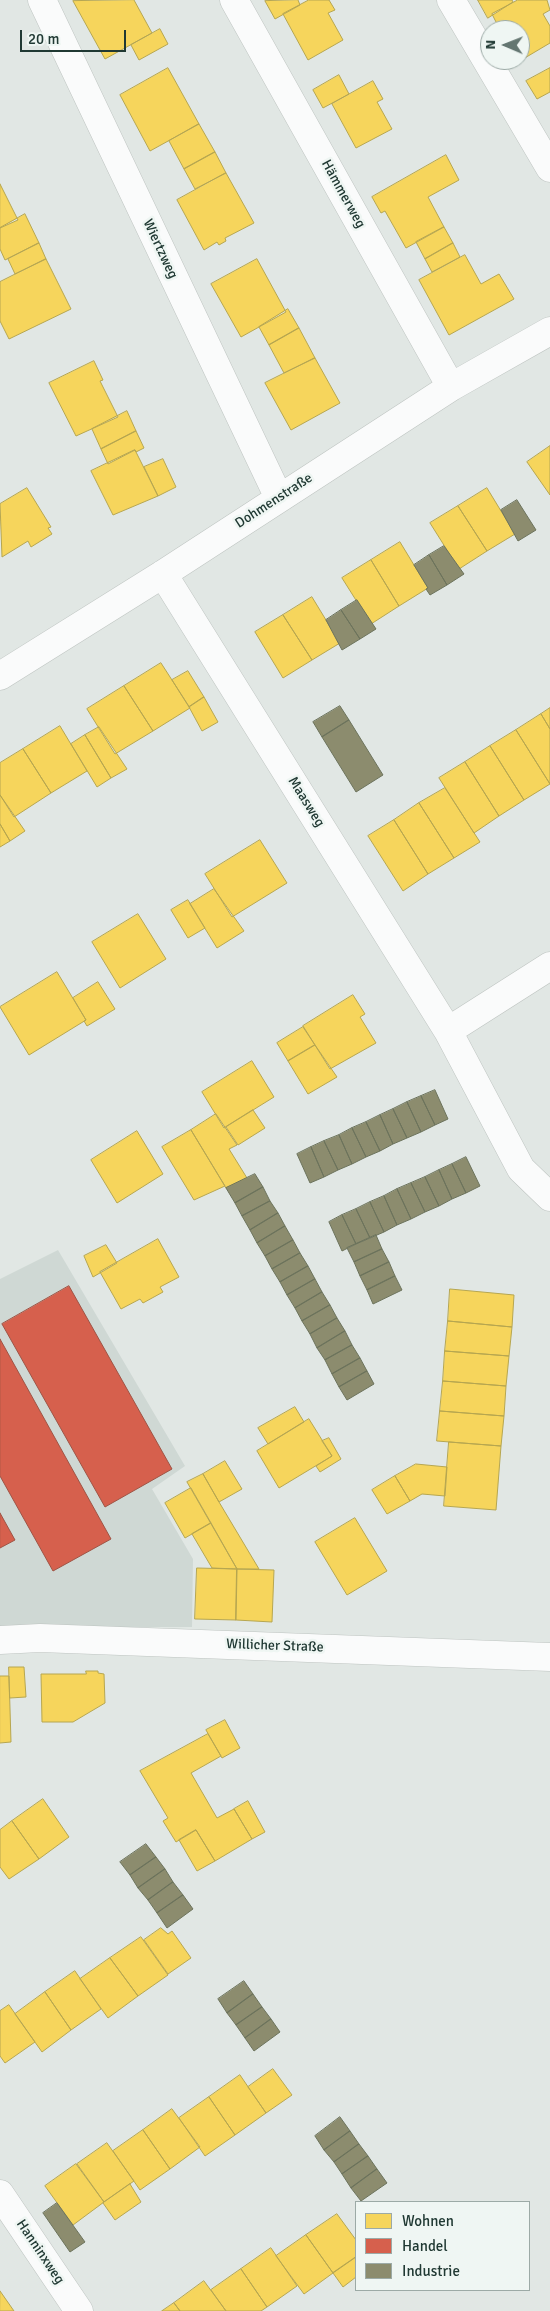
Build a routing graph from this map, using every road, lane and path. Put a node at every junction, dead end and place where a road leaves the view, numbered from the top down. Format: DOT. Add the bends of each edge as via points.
graph roads {
  1 [pos="42,0"];
  2 [pos="234,0"];
  3 [pos="450,0"];
  4 [pos="550,168"];
  5 [pos="550,331"];
  6 [pos="451,387"];
  7 [pos="279,498"];
  8 [pos="163,574"];
  9 [pos="0,676"];
  10 [pos="550,966"];
  11 [pos="448,1031"];
  12 [pos="550,1197"];
  13 [pos="0,1640"];
  14 [pos="550,1657"];
  15 [pos="0,2194"];
  16 [pos="79,2311"];
  1 -- 7 [label="street, Wiertzweg"];
  2 -- 6 [label="street, Hämmerweg"];
  3 -- 4 [label="street"];
  5 -- 6 [label="street, Dohmenstraße"];
  6 -- 7 [label="street, Dohmenstraße"];
  7 -- 8 [label="street, Dohmenstraße"];
  8 -- 9 [label="street, Dohmenstraße"];
  8 -- 11 [label="street, Maasweg"];
  10 -- 11 [label="street"];
  11 -- 12 [label="street, Maasweg" via="521,1169"];
  13 -- 14 [label="street, Willicher Straße" via="49,1638"];
  15 -- 16 [label="street, Hanninxweg"];
}
